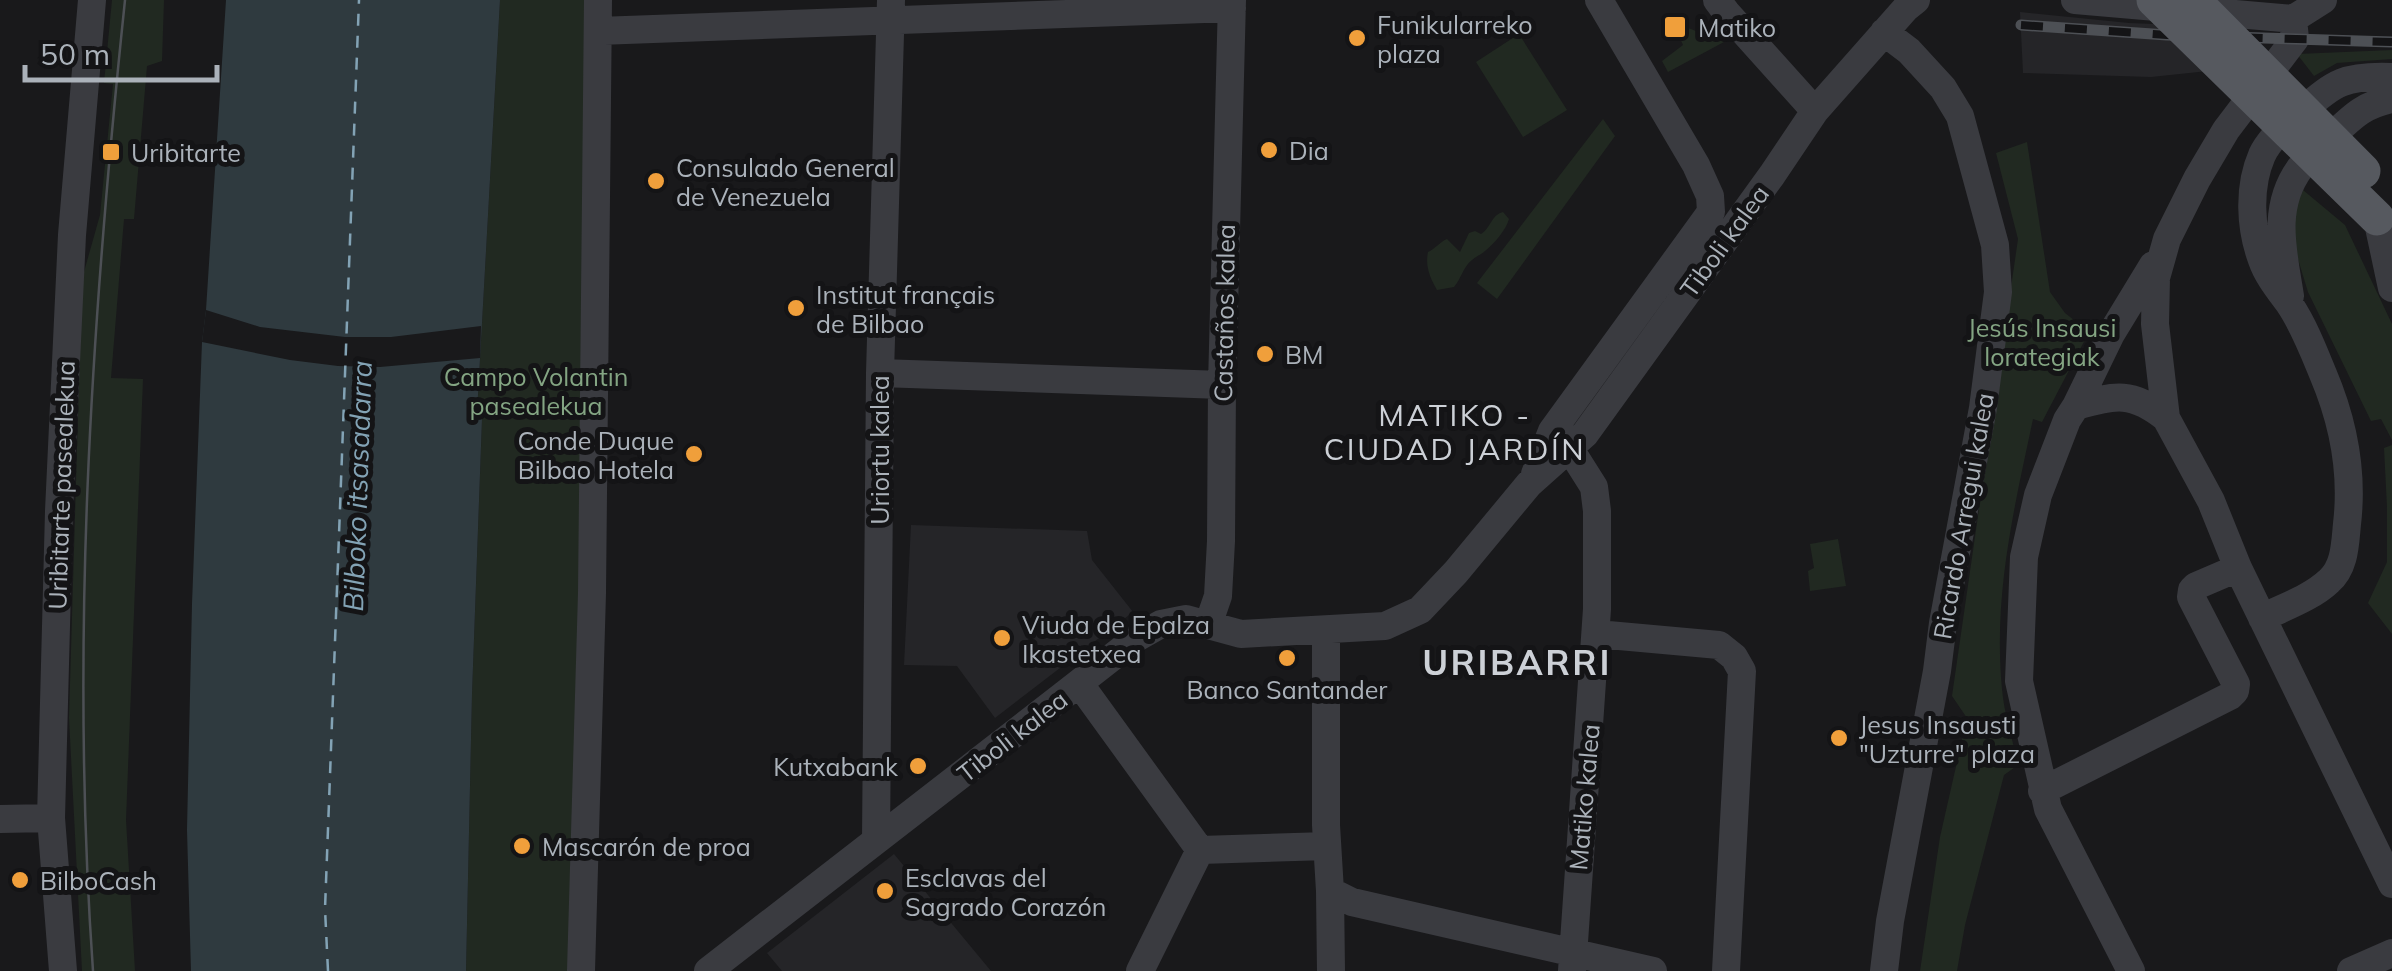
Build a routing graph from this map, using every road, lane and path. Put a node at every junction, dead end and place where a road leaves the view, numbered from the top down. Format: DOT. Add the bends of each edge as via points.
graph roads {
  1 [pos="92,0"];
  2 [pos="598,0"];
  3 [pos="1599,0"];
  4 [pos="1717,0"];
  5 [pos="1916,0"];
  6 [pos="2075,0"];
  7 [pos="2154,0"];
  8 [pos="2193,0"];
  9 [pos="2323,0"];
  10 [pos="1232,4"];
  11 [pos="891,10"];
  12 [pos="2240,15"];
  13 [pos="2293,19"];
  14 [pos="598,31"];
  15 [pos="1884,32"];
  16 [pos="2392,76"];
  17 [pos="2392,99"];
  18 [pos="2246,102"];
  19 [pos="1815,111"];
  20 [pos="2384,209"];
  21 [pos="2167,239"];
  22 [pos="2392,288"];
  23 [pos="2292,308"];
  24 [pos="880,373"];
  25 [pos="1222,385"];
  26 [pos="2076,406"];
  27 [pos="2166,418"];
  28 [pos="1570,449"];
  29 [pos="1532,481"];
  30 [pos="2238,568"];
  31 [pos="2262,618"];
  32 [pos="1208,624"];
  33 [pos="1326,630"];
  34 [pos="1597,634"];
  35 [pos="1079,683"];
  36 [pos="2042,791"];
  37 [pos="51,818"];
  38 [pos="0,819"];
  39 [pos="876,840"];
  40 [pos="1327,846"];
  41 [pos="1200,850"];
  42 [pos="2392,884"];
  43 [pos="1330,891"];
  44 [pos="2392,952"];
  45 [pos="1573,962"];
  46 [pos="64,971"];
  47 [pos="581,971"];
  48 [pos="708,971"];
  49 [pos="1140,971"];
  50 [pos="1331,971"];
  51 [pos="1653,971"];
  52 [pos="1726,971"];
  53 [pos="1884,971"];
  54 [pos="2131,971"];
  55 [pos="2351,971"];
  1 -- 37 [label="street, Uribitarte pasealekua" via="72,235"];
  2 -- 14 [label="street"];
  3 -- 29 [label="street, Tiboli kalea" via="1696,166 1710,212 1552,431"];
  4 -- 19 [label="street"];
  5 -- 15 [label="street, Tiboli kalea"];
  6 -- 12 [label="street"];
  7 -- 20 [label="main road, bridge"];
  8 -- 20 [label="main road, bridge"];
  9 -- 13 [label="street"];
  10 -- 11 [label="street"];
  10 -- 25 [label="street, Castaños kalea"];
  11 -- 14 [label="street"];
  11 -- 24 [label="street, Uriortu kalea"];
  12 -- 13 [label="street"];
  12 -- 18 [label="street" via="2226,28 2222,74"];
  13 -- 18 [label="street" via="2295,39"];
  14 -- 47 [label="street"];
  15 -- 19 [label="street, Tiboli kalea"];
  15 -- 53 [label="street, Ricardo Arregui kalea" via="1944,88 1960,116 1995,246 1998,292"];
  16 -- 23 [label="street" via="2332,85 2262,154 2252,198 2254,233 2262,262"];
  17 -- 23 [label="street" via="2357,112 2290,183 2280,223"];
  18 -- 21 [label="street"];
  19 -- 28 [label="street, Tiboli kalea"];
  20 -- 22 [label="street"];
  21 -- 26 [label="street"];
  21 -- 27 [label="street" via="2156,278 2155,324"];
  23 -- 31 [label="street" via="2339,416 2349,508 2345,548 2329,581"];
  24 -- 25 [label="street"];
  24 -- 39 [label="street, Uriortu kalea"];
  25 -- 32 [label="street, Castaños kalea" via="1218,596"];
  26 -- 27 [label="street" via="2131,396"];
  26 -- 36 [label="street" via="2038,495 2024,557 2019,681"];
  27 -- 30 [label="street"];
  28 -- 29 [label="street, Tiboli kalea"];
  28 -- 34 [label="street, Matiko kalea" via="1594,487"];
  29 -- 33 [label="street, Tiboli kalea" via="1420,610 1385,626"];
  30 -- 31 [label="street"];
  30 -- 36 [label="street" via="2196,586 2191,597 2235,691"];
  31 -- 42 [label="street"];
  32 -- 33 [label="street, Tiboli kalea" via="1241,634"];
  32 -- 35 [label="street, Tiboli kalea" via="1161,624"];
  33 -- 40 [label="street"];
  34 -- 45 [label="street, Matiko kalea"];
  34 -- 52 [label="street" via="1720,645 1742,671"];
  35 -- 39 [label="street, Tiboli kalea"];
  35 -- 41 [label="street"];
  36 -- 54 [label="street"];
  37 -- 38 [label="street"];
  37 -- 46 [label="street, Uribitarte pasealekua"];
  39 -- 48 [label="street, Tiboli kalea"];
  40 -- 41 [label="street"];
  40 -- 43 [label="street"];
  41 -- 49 [label="street"];
  43 -- 45 [label="street"];
  43 -- 50 [label="street"];
  44 -- 55 [label="street"];
  45 -- 51 [label="street"];
}
